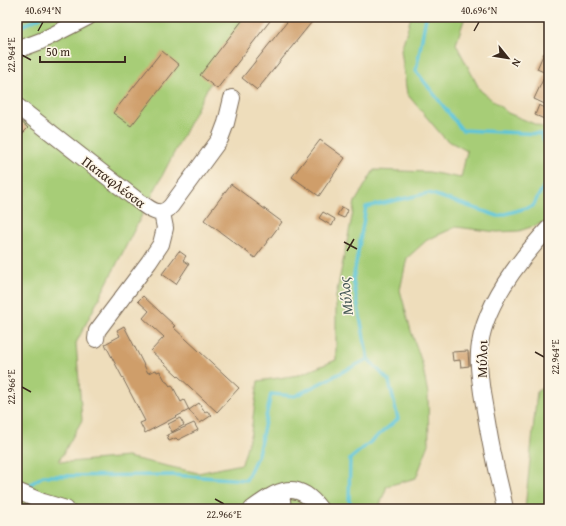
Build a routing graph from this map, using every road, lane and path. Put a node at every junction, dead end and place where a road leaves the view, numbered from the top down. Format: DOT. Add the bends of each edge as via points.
graph roads {
  1 [pos="88,17"];
  2 [pos="17,50"];
  3 [pos="232,98"];
  4 [pos="17,106"];
  5 [pos="162,213"];
  6 [pos="549,228"];
  7 [pos="96,339"];
  8 [pos="17,491"];
  9 [pos="281,492"];
  10 [pos="61,509"];
  11 [pos="252,509"];
  12 [pos="283,509"];
  13 [pos="320,509"];
  14 [pos="505,509"];
  1 -- 2 [label="street"];
  3 -- 5 [label="street, Παπαφλέσσα" via="220,139 171,206"];
  4 -- 5 [label="street, Παπαφλέσσα" via="137,200"];
  5 -- 7 [label="street" via="165,228 161,244 97,332"];
  6 -- 14 [label="street, Μύλοι" via="508,278 489,314 480,342 479,365 485,410"];
  8 -- 10 [label="street"];
  9 -- 11 [label="street"];
  9 -- 12 [label="street"];
  9 -- 13 [label="street" via="293,489 302,491 311,497"];
}
